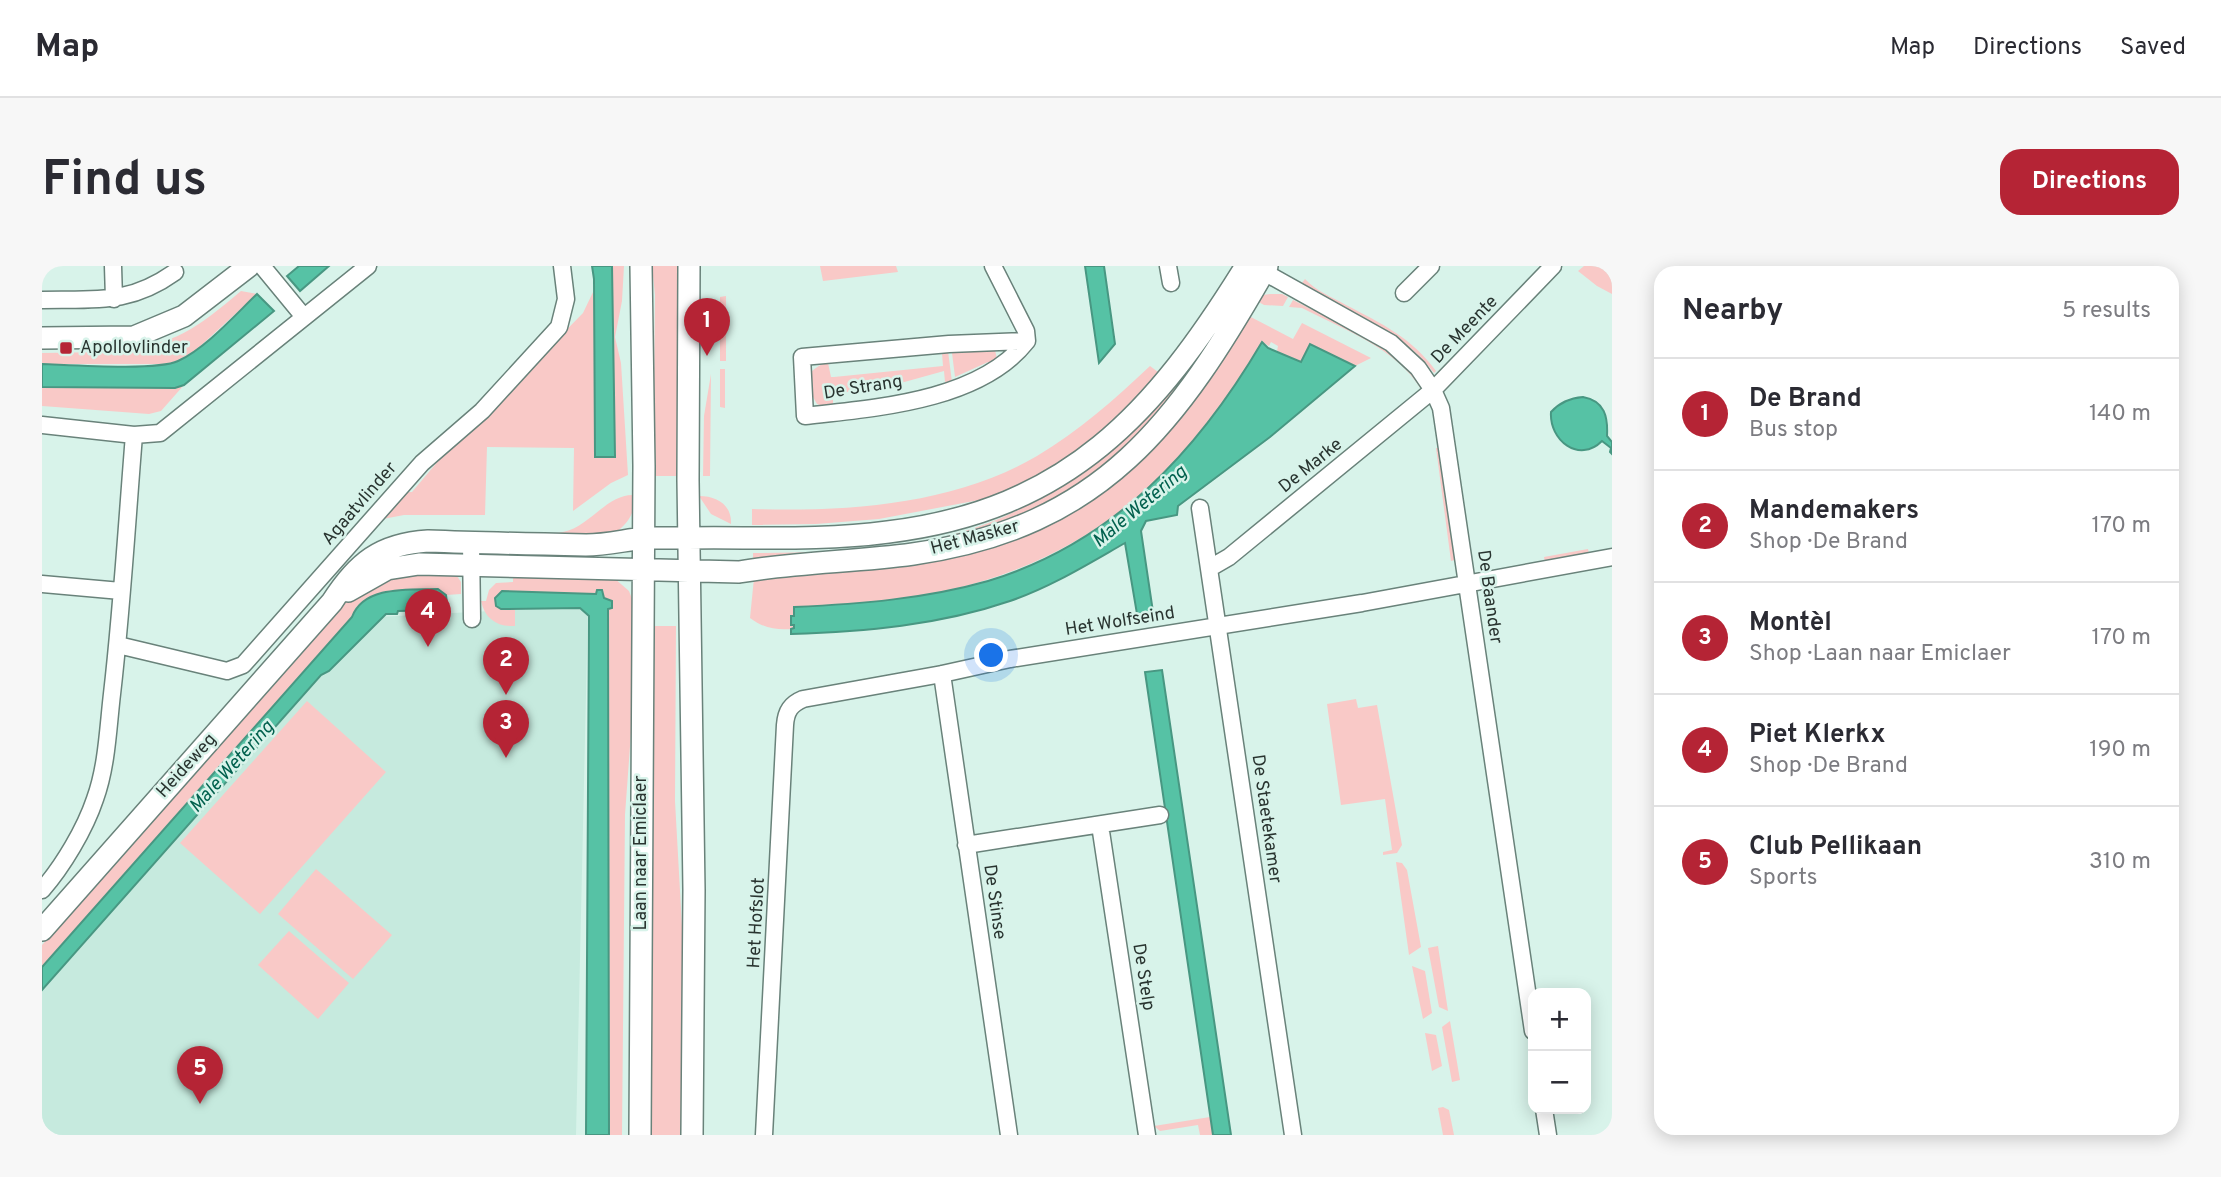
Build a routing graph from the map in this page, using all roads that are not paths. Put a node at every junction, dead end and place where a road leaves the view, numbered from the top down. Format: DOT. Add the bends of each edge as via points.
graph roads {
  1 [pos="113,266"];
  2 [pos="249,266"];
  3 [pos="262,266"];
  4 [pos="368,266"];
  5 [pos="562,266"];
  6 [pos="641,266"];
  7 [pos="690,266"];
  8 [pos="993,266"];
  9 [pos="1168,266"];
  10 [pos="1430,266"];
  11 [pos="1553,266"];
  12 [pos="1257,268"];
  13 [pos="175,272"];
  14 [pos="1171,283"];
  15 [pos="1404,293"];
  16 [pos="114,299"];
  17 [pos="42,300"];
  18 [pos="304,317"];
  19 [pos="42,338"];
  20 [pos="1027,341"];
  21 [pos="1433,390"];
  22 [pos="42,425"];
  23 [pos="135,435"];
  24 [pos="1200,508"];
  25 [pos="644,538"];
  26 [pos="690,538"];
  27 [pos="471,543"];
  28 [pos="1612,557"];
  29 [pos="471,566"];
  30 [pos="1210,568"];
  31 [pos="643,570"];
  32 [pos="690,572"];
  33 [pos="42,584"];
  34 [pos="1468,584"];
  35 [pos="121,591"];
  36 [pos="332,602"];
  37 [pos="472,619"];
  38 [pos="1218,625"];
  39 [pos="118,645"];
  40 [pos="942,674"];
  41 [pos="786,714"];
  42 [pos="1160,815"];
  43 [pos="1100,825"];
  44 [pos="966,845"];
  45 [pos="42,890"];
  46 [pos="42,930"];
  47 [pos="1528,997"];
  48 [pos="1545,1114"];
  49 [pos="640,1135"];
  50 [pos="692,1135"];
  51 [pos="764,1135"];
  52 [pos="1009,1135"];
  53 [pos="1147,1135"];
  54 [pos="1293,1135"];
  55 [pos="1548,1135"];
  1 -- 16 [label="street"];
  2 -- 19 [label="main road" via="184,316 134,337"];
  3 -- 18 [label="street"];
  4 -- 18 [label="street"];
  5 -- 39 [label="street, Agaatvlinder" via="566,299 559,327 482,411 422,463 243,665 227,671"];
  6 -- 25 [label="main road, Laan naar Emiclaer"];
  7 -- 26 [label="main road"];
  8 -- 20 [label="street"];
  9 -- 14 [label="street"];
  10 -- 15 [label="street"];
  11 -- 21 [label="street, De Meente"];
  12 -- 21 [label="street, De Baander" via="1391,343 1419,368"];
  12 -- 26 [label="main road, Het Masker" via="1134,417 1080,463 1022,496 944,523 888,532"];
  12 -- 32 [label="main road, Het Masker" via="1202,373 1170,415 1141,449 1063,507 993,537 940,549 738,572"];
  13 -- 16 [label="street" via="144,292"];
  16 -- 17 [label="street"];
  18 -- 23 [label="street" via="160,433"];
  20 -- 20 [label="street, De Strang" via="802,357 805,416 921,399 966,385 1007,362"];
  21 -- 30 [label="street, De Marke"];
  21 -- 34 [label="street, De Baander" via="1446,426"];
  22 -- 23 [label="street"];
  23 -- 35 [label="street"];
  24 -- 30 [label="street, De Staetekamer"];
  25 -- 26 [label="main road, Heideweg"];
  25 -- 27 [label="main road, Heideweg" via="589,545"];
  25 -- 31 [label="main road, Laan naar Emiclaer"];
  26 -- 32 [label="main road"];
  27 -- 29 [label="street"];
  27 -- 36 [label="main road, Heideweg" via="404,543 376,554 347,579"];
  28 -- 34 [label="street, Het Wolfseind"];
  29 -- 31 [label="main road, Heideweg"];
  29 -- 36 [label="main road, Heideweg" via="418,564 387,569"];
  29 -- 37 [label="street"];
  30 -- 38 [label="street, De Staetekamer"];
  31 -- 32 [label="main road"];
  31 -- 49 [label="main road, Laan naar Emiclaer"];
  32 -- 50 [label="main road"];
  33 -- 35 [label="street"];
  34 -- 38 [label="street, Het Wolfseind"];
  34 -- 47 [label="street, De Baander"];
  35 -- 39 [label="street"];
  36 -- 46 [label="main road, Heideweg"];
  38 -- 40 [label="street, Het Wolfseind"];
  38 -- 54 [label="street, De Staetekamer"];
  39 -- 45 [label="street" via="95,799 54,877"];
  40 -- 41 [label="street, Het Wolfseind" via="803,699"];
  40 -- 44 [label="street, De Stinse"];
  41 -- 51 [label="street, Het Hofslot"];
  42 -- 43 [label="street"];
  43 -- 44 [label="street"];
  43 -- 53 [label="street, De Stelp"];
  44 -- 52 [label="street, De Stinse"];
  48 -- 55 [label="street"];
}
